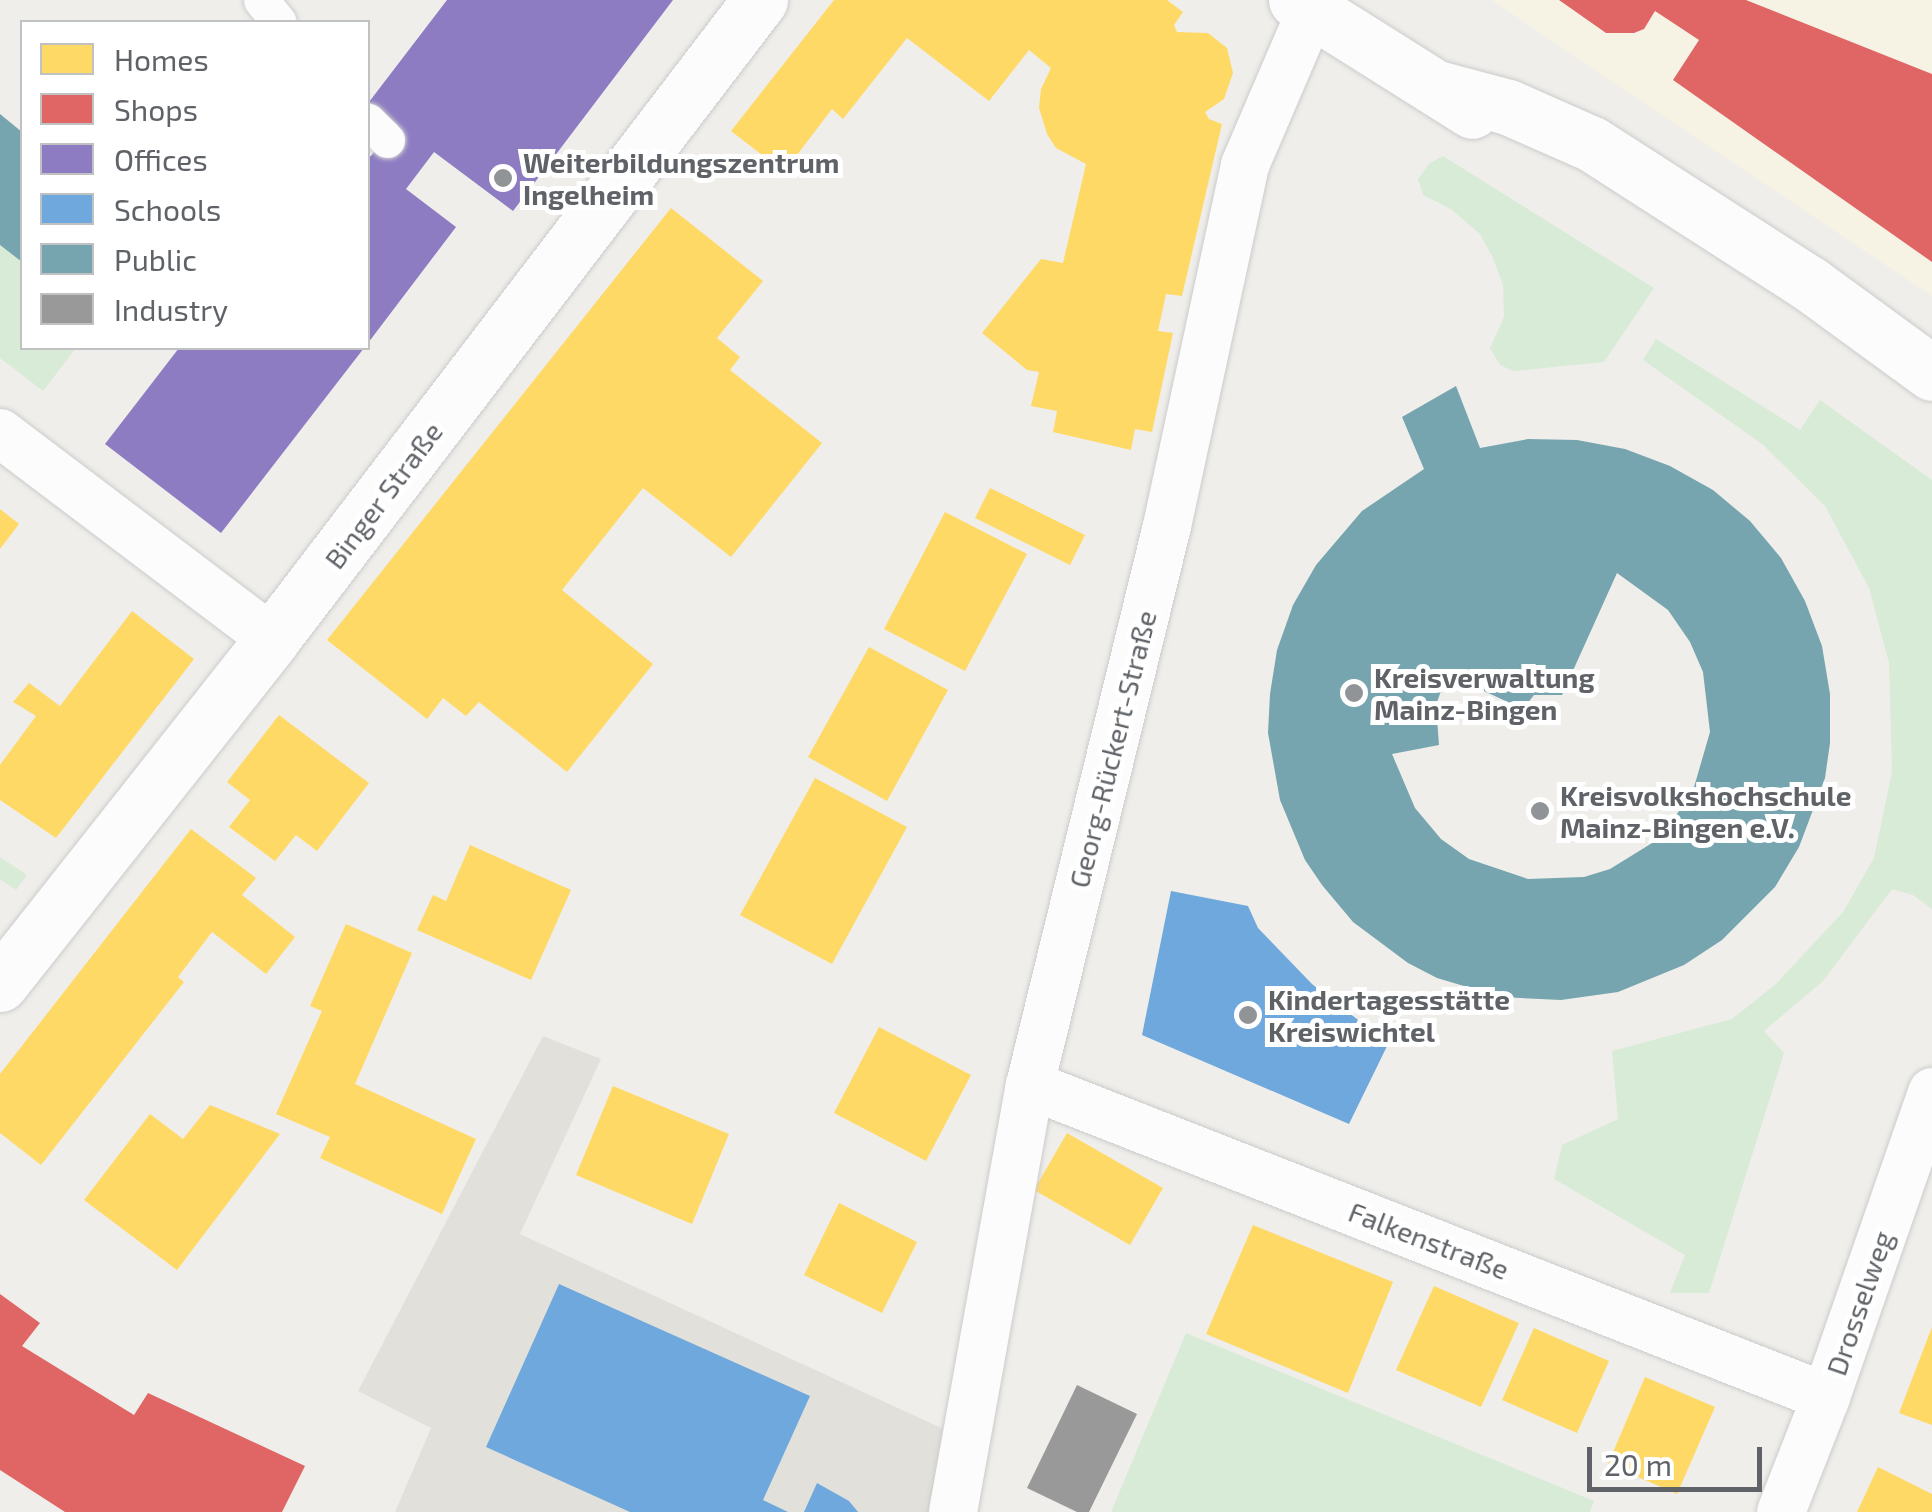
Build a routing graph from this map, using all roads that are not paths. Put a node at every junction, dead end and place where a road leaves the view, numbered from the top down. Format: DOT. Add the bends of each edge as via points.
graph roads {
  1 [pos="261,0"];
  2 [pos="760,0"];
  3 [pos="1309,4"];
  4 [pos="277,20"];
  5 [pos="1932,373"];
  6 [pos="0,433"];
  7 [pos="272,639"];
  8 [pos="0,984"];
  9 [pos="1030,1085"];
  10 [pos="1932,1092"];
  11 [pos="1826,1396"];
  12 [pos="952,1512"];
  13 [pos="1780,1512"];
  1 -- 4 [label="street"];
  2 -- 7 [label="main road, Binger Straße"];
  3 -- 5 [label="main road" via="1603,195 1737,240"];
  3 -- 9 [label="street, Georg-Rückert-Straße" via="1245,165 1167,526"];
  6 -- 7 [label="street"];
  7 -- 8 [label="main road, Binger Straße"];
  9 -- 11 [label="street, Falkenstraße"];
  9 -- 12 [label="street, Georg-Rückert-Straße"];
  10 -- 11 [label="street, Drosselweg"];
  11 -- 13 [label="street, Drosselweg"];
}
